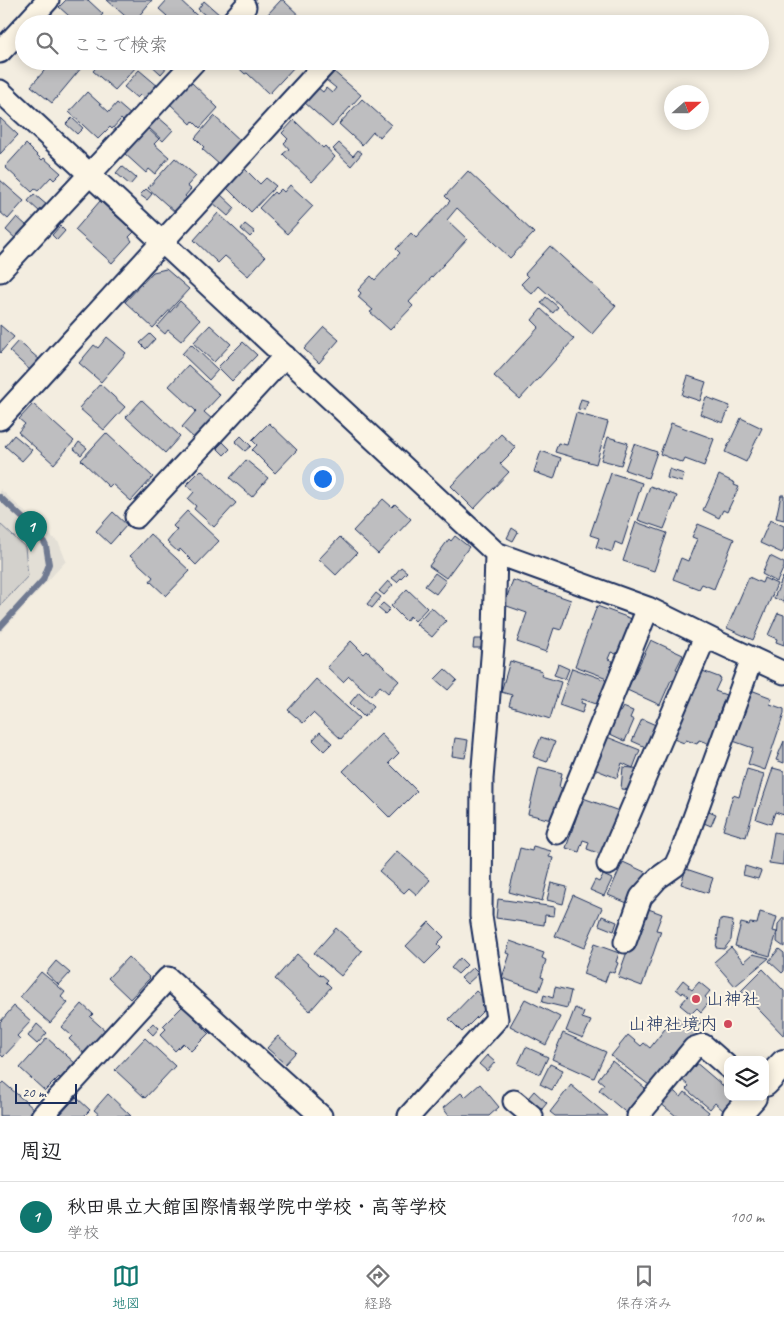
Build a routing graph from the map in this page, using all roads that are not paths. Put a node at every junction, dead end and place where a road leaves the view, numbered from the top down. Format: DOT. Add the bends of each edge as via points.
graph roads {
  1 [pos="48,0"];
  2 [pos="245,8"];
  3 [pos="34,15"];
  4 [pos="238,15"];
  5 [pos="15,36"];
  6 [pos="0,52"];
  7 [pos="187,70"];
  8 [pos="320,70"];
  9 [pos="0,91"];
  10 [pos="90,175"];
  11 [pos="162,242"];
  12 [pos="0,271"];
  13 [pos="285,356"];
  14 [pos="0,419"];
  15 [pos="136,517"];
  16 [pos="496,553"];
  17 [pos="648,608"];
  18 [pos="705,636"];
  19 [pos="752,658"];
  20 [pos="784,673"];
  21 [pos="557,833"];
  22 [pos="608,864"];
  23 [pos="625,942"];
  24 [pos="784,1063"];
  25 [pos="724,1064"];
  26 [pos="769,1079"];
  27 [pos="514,1101"];
  28 [pos="749,1101"];
  29 [pos="42,1116"];
  30 [pos="322,1116"];
  31 [pos="409,1116"];
  32 [pos="532,1116"];
  33 [pos="638,1116"];
  34 [pos="736,1116"];
  1 -- 3 [label="street"];
  2 -- 4 [label="street"];
  5 -- 6 [label="street"];
  7 -- 10 [label="street"];
  8 -- 11 [label="street"];
  9 -- 10 [label="street"];
  10 -- 11 [label="street"];
  10 -- 12 [label="street"];
  11 -- 13 [label="street"];
  11 -- 14 [label="street"];
  13 -- 15 [label="street"];
  13 -- 16 [label="street"];
  16 -- 17 [label="street"];
  16 -- 31 [label="street" via="494,634 482,779 481,916 496,1019"];
  17 -- 18 [label="street"];
  17 -- 21 [label="street"];
  18 -- 19 [label="street"];
  18 -- 22 [label="street"];
  19 -- 20 [label="street"];
  19 -- 23 [label="street" via="675,866 658,878 641,897"];
  24 -- 26 [label="street"];
  25 -- 33 [label="street" via="703,1045 694,1048"];
  27 -- 32 [label="street"];
  28 -- 34 [label="street"];
  29 -- 30 [label="street" via="168,978"];
}
